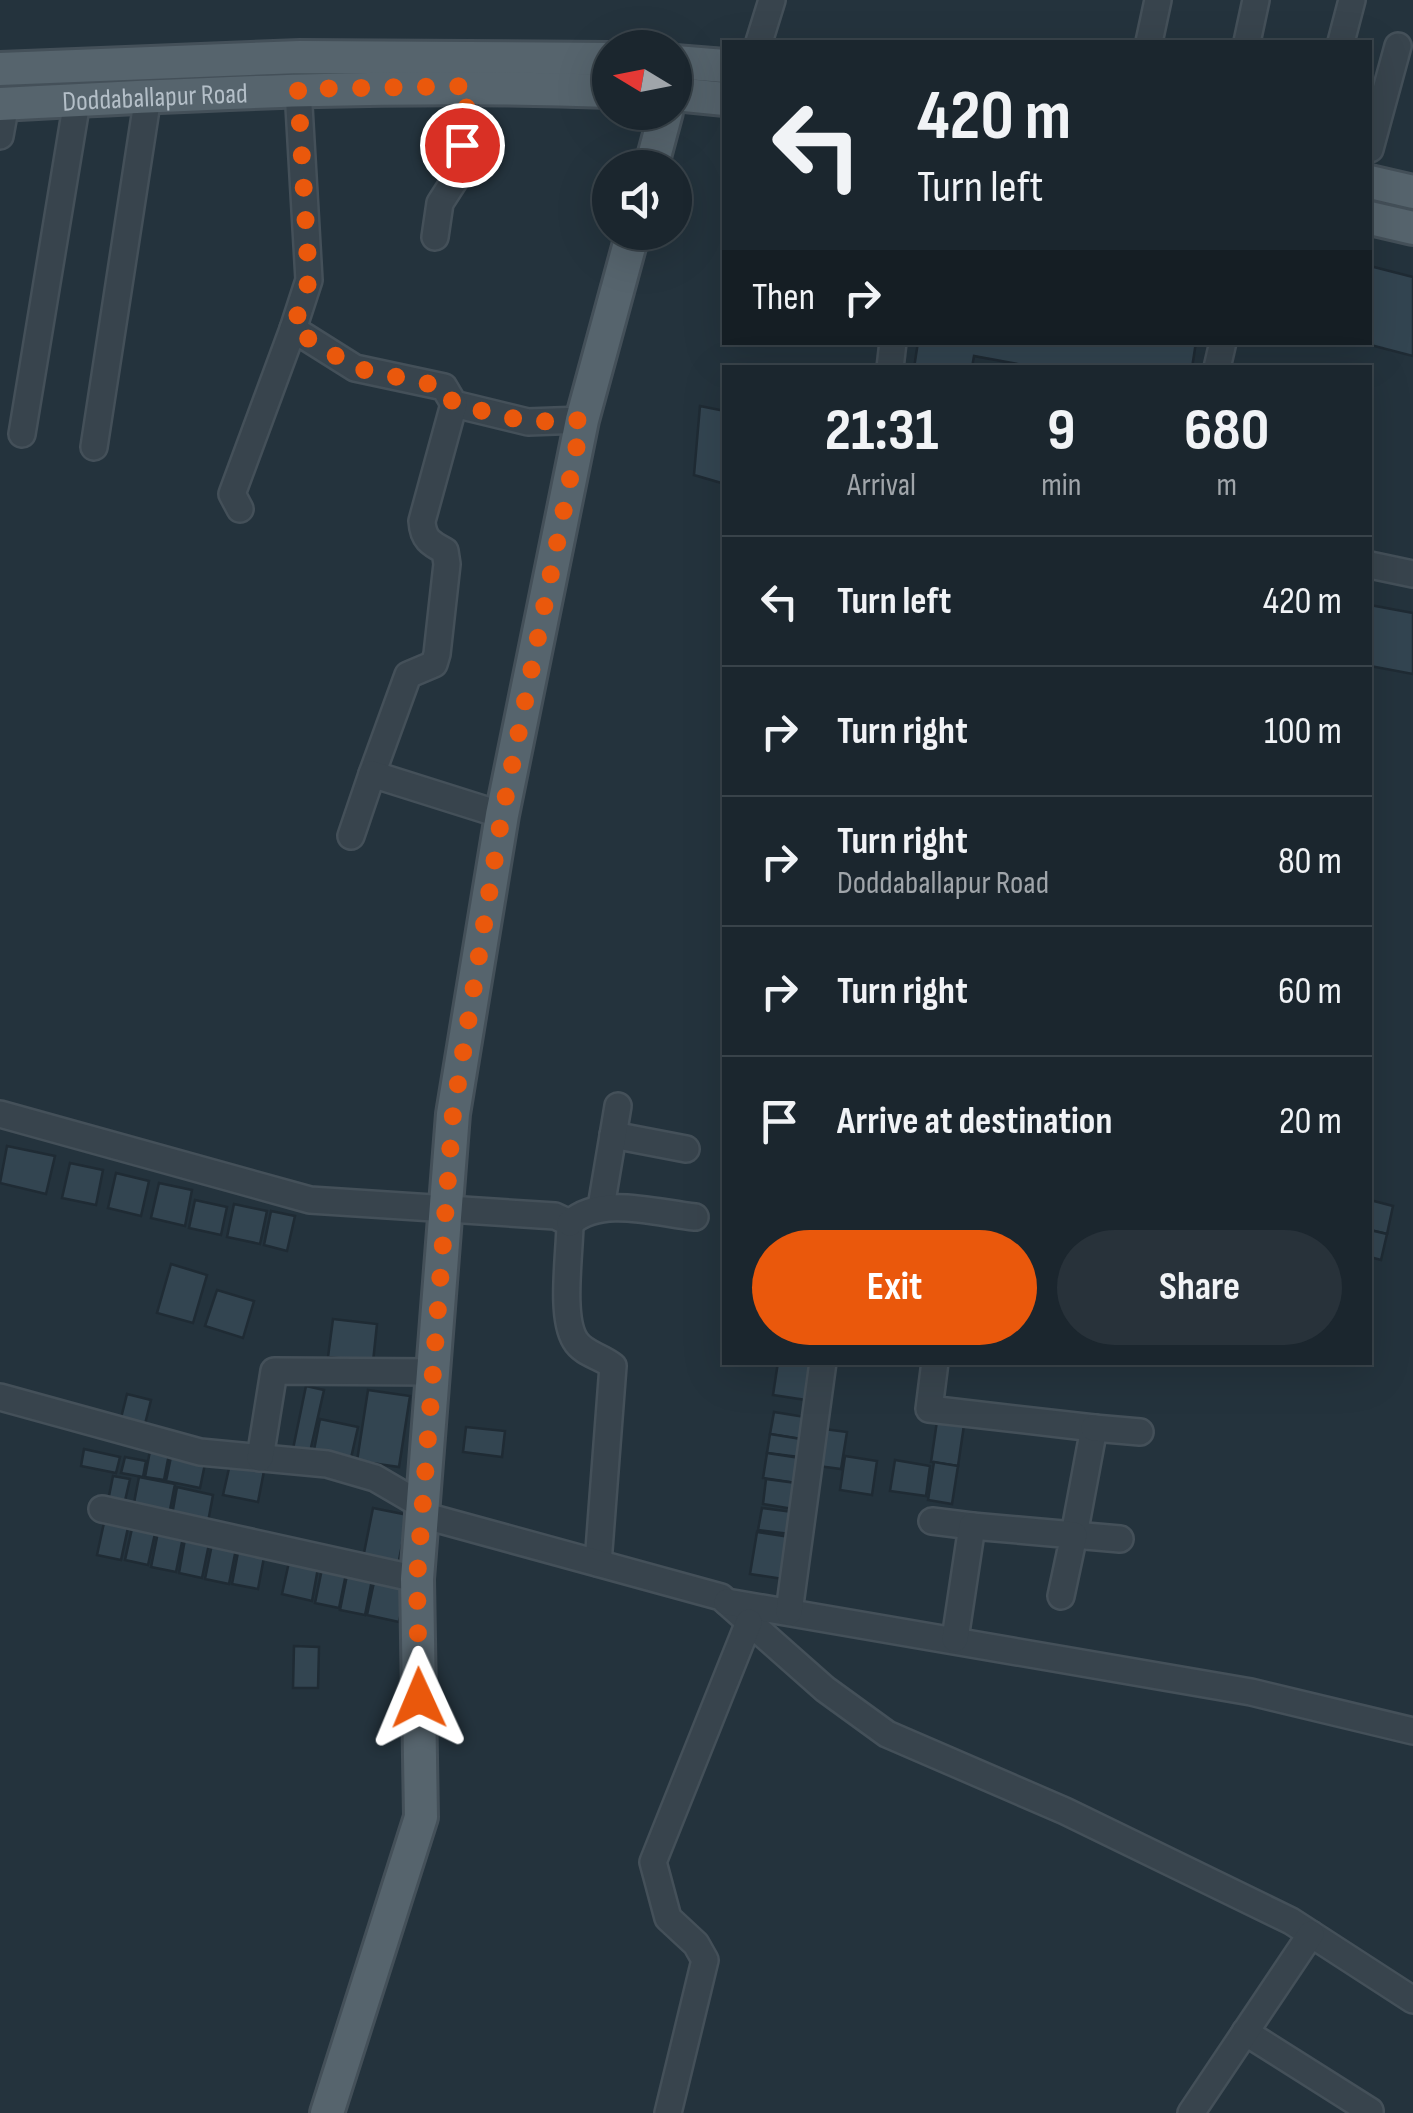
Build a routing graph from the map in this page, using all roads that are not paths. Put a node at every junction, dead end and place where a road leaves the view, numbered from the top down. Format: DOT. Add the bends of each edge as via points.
graph roads {
  1 [pos="772,0"];
  2 [pos="1158,0"];
  3 [pos="1256,0"];
  4 [pos="1352,0"];
  5 [pos="760,40"];
  6 [pos="1148,40"];
  7 [pos="1247,40"];
  8 [pos="1342,40"];
  9 [pos="1398,46"];
  10 [pos="592,59"];
  11 [pos="692,63"];
  12 [pos="722,66"];
  13 [pos="0,69"];
  14 [pos="469,86"];
  15 [pos="298,89"];
  16 [pos="592,90"];
  17 [pos="148,96"];
  18 [pos="692,96"];
  19 [pos="722,99"];
  20 [pos="76,100"];
  21 [pos="3,104"];
  22 [pos="0,136"];
  23 [pos="1372,142"];
  24 [pos="1372,182"];
  25 [pos="1413,192"];
  26 [pos="1372,218"];
  27 [pos="1413,228"];
  28 [pos="435,238"];
  29 [pos="628,250"];
  30 [pos="293,329"];
  31 [pos="454,404"];
  32 [pos="582,420"];
  33 [pos="22,434"];
  34 [pos="94,447"];
  35 [pos="240,509"];
  36 [pos="1372,565"];
  37 [pos="1413,574"];
  38 [pos="372,774"];
  39 [pos="502,815"];
  40 [pos="351,836"];
  41 [pos="618,1106"];
  42 [pos="0,1114"];
  43 [pos="613,1135"];
  44 [pos="686,1149"];
  45 [pos="601,1207"];
  46 [pos="446,1210"];
  47 [pos="695,1217"];
  48 [pos="570,1223"];
  49 [pos="823,1365"];
  50 [pos="935,1365"];
  51 [pos="433,1372"];
  52 [pos="0,1397"];
  53 [pos="1094,1428"];
  54 [pos="1140,1432"];
  55 [pos="260,1458"];
  56 [pos="102,1509"];
  57 [pos="422,1510"];
  58 [pos="932,1520"];
  59 [pos="972,1526"];
  60 [pos="1074,1535"];
  61 [pos="1120,1539"];
  62 [pos="598,1563"];
  63 [pos="417,1579"];
  64 [pos="1061,1596"];
  65 [pos="727,1602"];
  66 [pos="789,1612"];
  67 [pos="749,1622"];
  68 [pos="955,1639"];
  69 [pos="1413,1731"];
  70 [pos="1311,1934"];
  71 [pos="1413,2000"];
  72 [pos="1246,2032"];
  73 [pos="1370,2112"];
  74 [pos="327,2113"];
  75 [pos="668,2113"];
  76 [pos="1191,2113"];
  1 -- 5 [label="street"];
  2 -- 6 [label="street"];
  3 -- 7 [label="street"];
  4 -- 8 [label="street"];
  9 -- 23 [label="street"];
  10 -- 13 [label="main road, Doddaballapur Road" via="300,57"];
  11 -- 12 [label="main road"];
  14 -- 15 [label="main road, Doddaballapur Road"];
  14 -- 16 [label="main road, Doddaballapur Road"];
  14 -- 28 [label="street" via="458,175 440,204"];
  15 -- 17 [label="main road, Doddaballapur Road"];
  15 -- 30 [label="street" via="309,280"];
  17 -- 20 [label="main road, Doddaballapur Road"];
  17 -- 34 [label="street"];
  18 -- 19 [label="main road"];
  20 -- 21 [label="main road, Doddaballapur Road"];
  20 -- 33 [label="street"];
  21 -- 22 [label="street"];
  24 -- 25 [label="main road"];
  26 -- 27 [label="main road"];
  29 -- 32 [label="main road"];
  30 -- 31 [label="street" via="355,368 444,387"];
  30 -- 35 [label="street" via="232,494"];
  31 -- 32 [label="street" via="528,422"];
  31 -- 38 [label="street" via="422,521 430,543 445,551 437,654 434,664 408,675"];
  32 -- 39 [label="main road"];
  36 -- 37 [label="street"];
  38 -- 39 [label="street"];
  38 -- 40 [label="street"];
  39 -- 46 [label="main road" via="453,1114"];
  41 -- 43 [label="street"];
  42 -- 46 [label="street" via="310,1200"];
  43 -- 44 [label="street"];
  43 -- 45 [label="street"];
  45 -- 47 [label="street"];
  45 -- 48 [label="street"];
  46 -- 48 [label="street" via="555,1216"];
  46 -- 51 [label="main road"];
  48 -- 62 [label="street" via="574,1340 613,1366"];
  49 -- 66 [label="street"];
  50 -- 53 [label="street" via="929,1409"];
  51 -- 55 [label="street" via="274,1371"];
  51 -- 57 [label="main road"];
  52 -- 55 [label="street" via="200,1452"];
  53 -- 54 [label="street"];
  53 -- 60 [label="street"];
  55 -- 57 [label="street" via="327,1464 375,1478"];
  56 -- 63 [label="street"];
  57 -- 62 [label="street"];
  57 -- 63 [label="main road"];
  58 -- 59 [label="street"];
  59 -- 60 [label="street"];
  59 -- 68 [label="street"];
  60 -- 61 [label="street"];
  60 -- 64 [label="street"];
  62 -- 65 [label="street"];
  63 -- 74 [label="main road" via="421,1817"];
  65 -- 66 [label="street"];
  65 -- 67 [label="street"];
  66 -- 68 [label="street"];
  67 -- 70 [label="street" via="887,1734 1065,1812"];
  67 -- 75 [label="street" via="654,1862 668,1918 705,1960"];
  68 -- 69 [label="street" via="1250,1692"];
  70 -- 71 [label="street"];
  70 -- 72 [label="street"];
  72 -- 73 [label="street"];
  72 -- 76 [label="street"];
}
